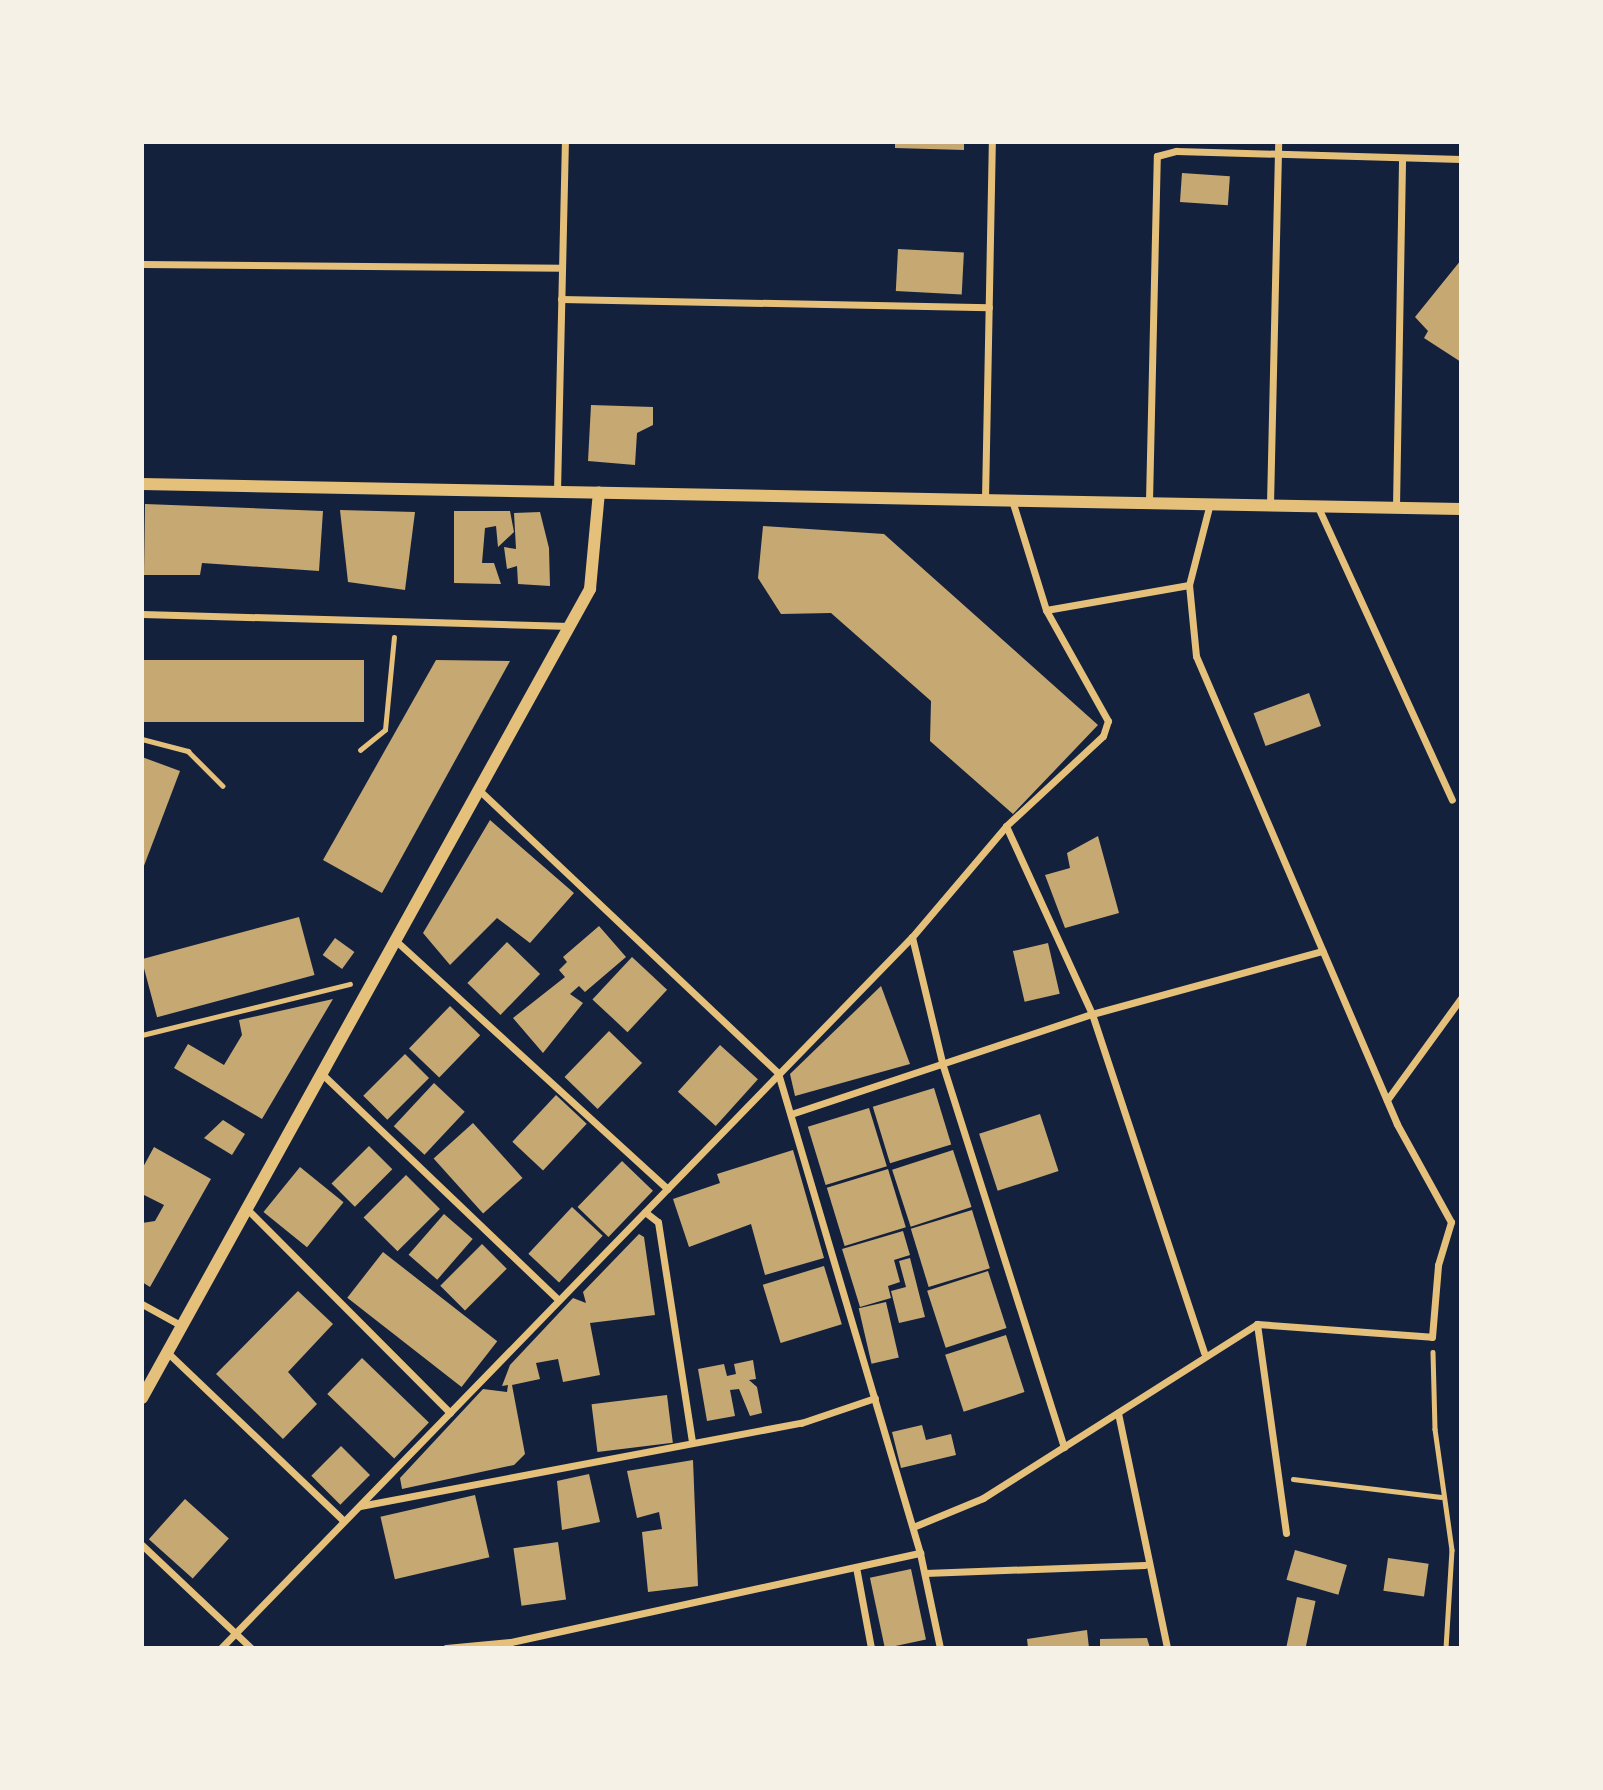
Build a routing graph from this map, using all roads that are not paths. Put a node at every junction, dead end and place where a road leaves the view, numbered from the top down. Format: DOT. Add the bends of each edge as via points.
graph roads {
  1 [pos="565,142"];
  2 [pos="992,142"];
  3 [pos="1278,142"];
  4 [pos="1278,155"];
  5 [pos="1402,158"];
  6 [pos="1461,159"];
  7 [pos="142,264"];
  8 [pos="562,268"];
  9 [pos="561,299"];
  10 [pos="989,307"];
  11 [pos="142,484"];
  12 [pos="557,491"];
  13 [pos="599,492"];
  14 [pos="985,499"];
  15 [pos="1012,499"];
  16 [pos="1149,501"];
  17 [pos="1210,502"];
  18 [pos="1270,504"];
  19 [pos="1317,505"];
  20 [pos="1396,506"];
  21 [pos="1461,509"];
  22 [pos="1189,585"];
  23 [pos="1046,610"];
  24 [pos="142,614"];
  25 [pos="569,626"];
  26 [pos="480,790"];
  27 [pos="1452,800"];
  28 [pos="1006,826"];
  29 [pos="912,937"];
  30 [pos="396,940"];
  31 [pos="1323,951"];
  32 [pos="1461,998"];
  33 [pos="1092,1014"];
  34 [pos="943,1066"];
  35 [pos="320,1072"];
  36 [pos="778,1073"];
  37 [pos="1387,1100"];
  38 [pos="791,1114"];
  39 [pos="668,1189"];
  40 [pos="246,1208"];
  41 [pos="645,1212"];
  42 [pos="559,1300"];
  43 [pos="142,1304"];
  44 [pos="1257,1324"];
  45 [pos="182,1326"];
  46 [pos="168,1353"];
  47 [pos="1204,1353"];
  48 [pos="142,1398"];
  49 [pos="875,1398"];
  50 [pos="450,1413"];
  51 [pos="1118,1413"];
  52 [pos="692,1442"];
  53 [pos="1065,1447"];
  54 [pos="359,1507"];
  55 [pos="344,1521"];
  56 [pos="913,1527"];
  57 [pos="1286,1533"];
  58 [pos="142,1545"];
  59 [pos="920,1552"];
  60 [pos="1145,1565"];
  61 [pos="856,1567"];
  62 [pos="925,1573"];
  63 [pos="236,1632"];
  64 [pos="221,1648"];
  65 [pos="251,1648"];
  66 [pos="446,1648"];
  67 [pos="871,1648"];
  68 [pos="940,1648"];
  69 [pos="1167,1648"];
  1 -- 8 [label="street"];
  2 -- 10 [label="street"];
  3 -- 4 [label="street"];
  4 -- 5 [label="street"];
  4 -- 16 [label="street" via="1176,151 1157,156 1152,164"];
  4 -- 18 [label="street"];
  5 -- 6 [label="street"];
  5 -- 20 [label="street"];
  7 -- 8 [label="street"];
  8 -- 9 [label="street"];
  9 -- 10 [label="street"];
  9 -- 12 [label="street"];
  10 -- 14 [label="street"];
  11 -- 12 [label="street"];
  12 -- 13 [label="street"];
  13 -- 14 [label="street"];
  13 -- 25 [label="street" via="590,589"];
  14 -- 15 [label="street"];
  15 -- 16 [label="street"];
  15 -- 23 [label="street"];
  16 -- 17 [label="street"];
  17 -- 18 [label="street"];
  17 -- 22 [label="street"];
  18 -- 19 [label="street"];
  19 -- 20 [label="street"];
  19 -- 27 [label="street"];
  20 -- 21 [label="street"];
  22 -- 23 [label="street"];
  22 -- 31 [label="street" via="1196,656"];
  23 -- 28 [label="street" via="1108,722 1103,736"];
  24 -- 25 [label="street"];
  25 -- 26 [label="street"];
  26 -- 30 [label="street"];
  26 -- 36 [label="street"];
  28 -- 29 [label="street"];
  28 -- 33 [label="street"];
  29 -- 34 [label="street"];
  29 -- 36 [label="street"];
  30 -- 35 [label="street"];
  30 -- 39 [label="street"];
  31 -- 33 [label="street"];
  31 -- 37 [label="street"];
  32 -- 37 [label="street"];
  33 -- 34 [label="street"];
  33 -- 47 [label="street"];
  34 -- 38 [label="street"];
  34 -- 53 [label="street"];
  35 -- 40 [label="street"];
  35 -- 42 [label="street"];
  36 -- 38 [label="street"];
  36 -- 39 [label="street"];
  37 -- 44 [label="street" via="1451,1222 1438,1265 1432,1337"];
  38 -- 49 [label="street"];
  39 -- 41 [label="street"];
  40 -- 45 [label="street"];
  40 -- 50 [label="street"];
  41 -- 42 [label="street"];
  41 -- 52 [label="street" via="658,1222"];
  42 -- 50 [label="street"];
  43 -- 45 [label="street"];
  44 -- 47 [label="street"];
  44 -- 57 [label="street"];
  45 -- 46 [label="street"];
  46 -- 48 [label="street"];
  46 -- 55 [label="street"];
  47 -- 51 [label="street"];
  49 -- 52 [label="street" via="801,1423"];
  49 -- 56 [label="street"];
  50 -- 54 [label="street"];
  51 -- 53 [label="street"];
  51 -- 60 [label="street"];
  52 -- 54 [label="street"];
  53 -- 56 [label="street" via="983,1498"];
  54 -- 55 [label="street"];
  55 -- 63 [label="street"];
  56 -- 59 [label="street"];
  58 -- 63 [label="street"];
  59 -- 61 [label="street"];
  59 -- 62 [label="street"];
  60 -- 62 [label="street"];
  60 -- 69 [label="street"];
  61 -- 66 [label="street" via="511,1642"];
  61 -- 67 [label="street"];
  62 -- 68 [label="street"];
  63 -- 64 [label="street"];
  63 -- 65 [label="street"];
}
